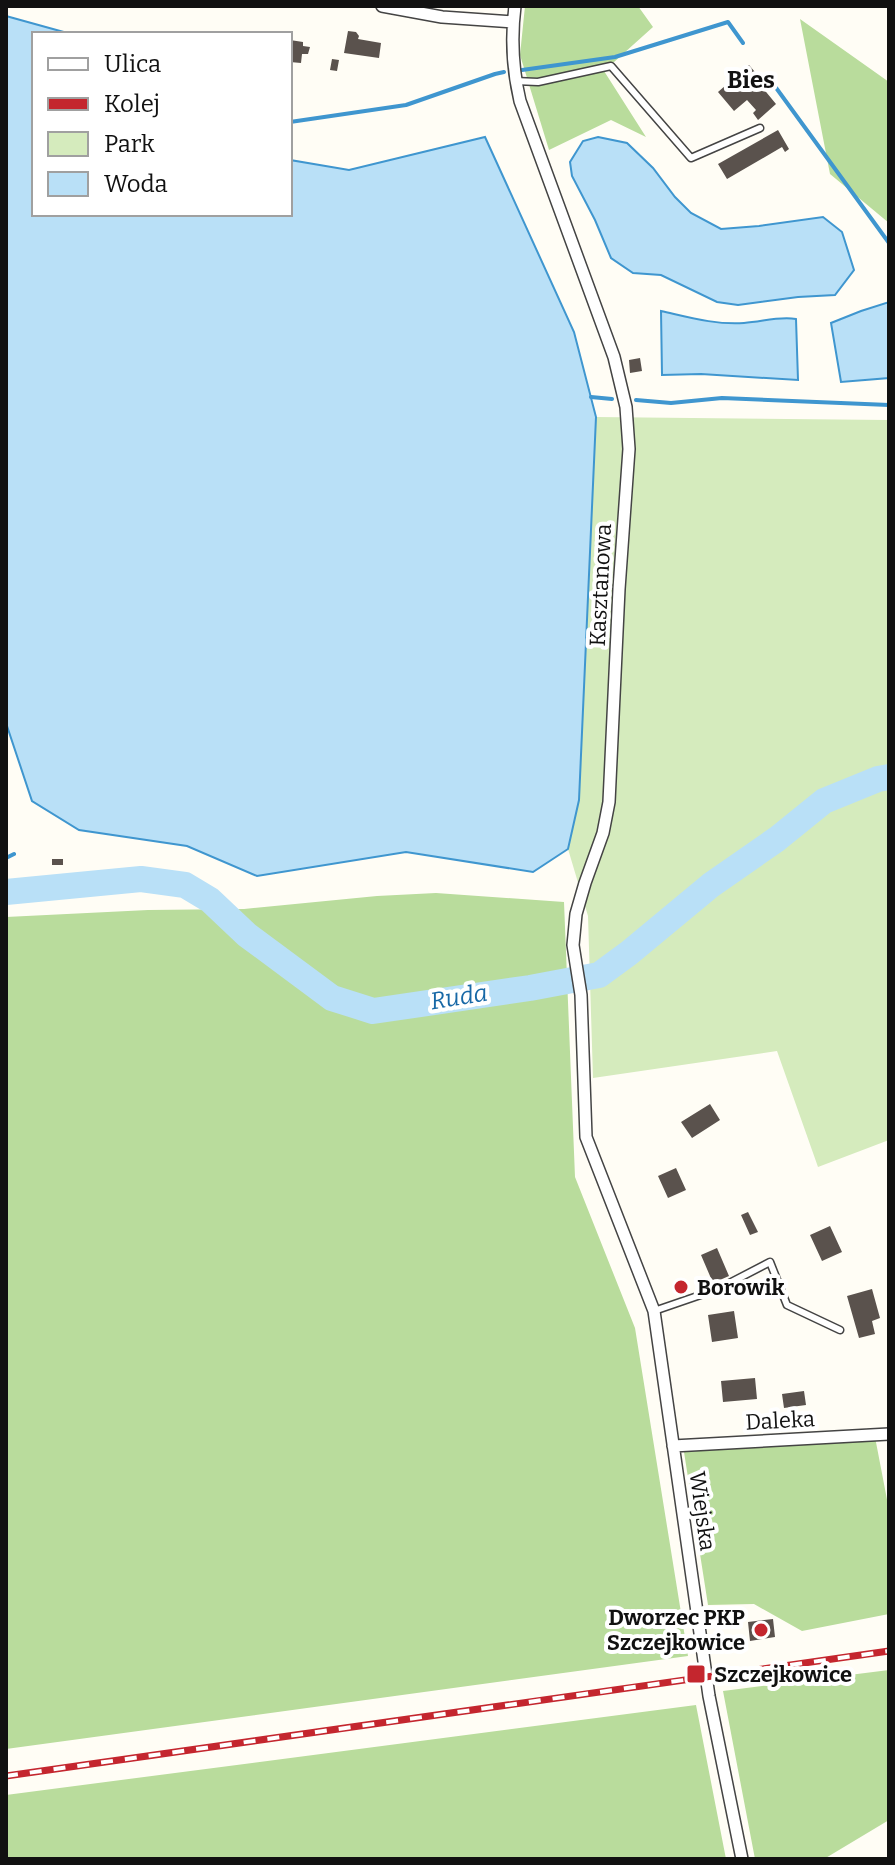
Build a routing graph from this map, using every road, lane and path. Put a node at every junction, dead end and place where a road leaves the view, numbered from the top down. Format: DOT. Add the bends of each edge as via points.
graph roads {
  1 [pos="382,6"];
  2 [pos="515,6"];
  3 [pos="513,22"];
  4 [pos="515,81"];
  5 [pos="760,128"];
  6 [pos="601,1176"];
  7 [pos="654,1311"];
  8 [pos="840,1330"];
  9 [pos="889,1434"];
  10 [pos="673,1446"];
  11 [pos="742,1859"];
  1 -- 3 [label="street"];
  2 -- 3 [label="street, Kasztanowa"];
  3 -- 4 [label="street, Kasztanowa"];
  4 -- 5 [label="lane" via="538,82 611,66 691,158"];
  4 -- 6 [label="street, Kasztanowa" via="614,357 626,407 629,449 609,802 576,914 573,945 581,995 586,1137"];
  6 -- 7 [label="street, Wiejska"];
  7 -- 8 [label="lane" via="718,1289 770,1262 787,1305"];
  7 -- 10 [label="street, Wiejska"];
  9 -- 10 [label="street, Daleka"];
  10 -- 11 [label="street, Wiejska" via="709,1696"];
}
